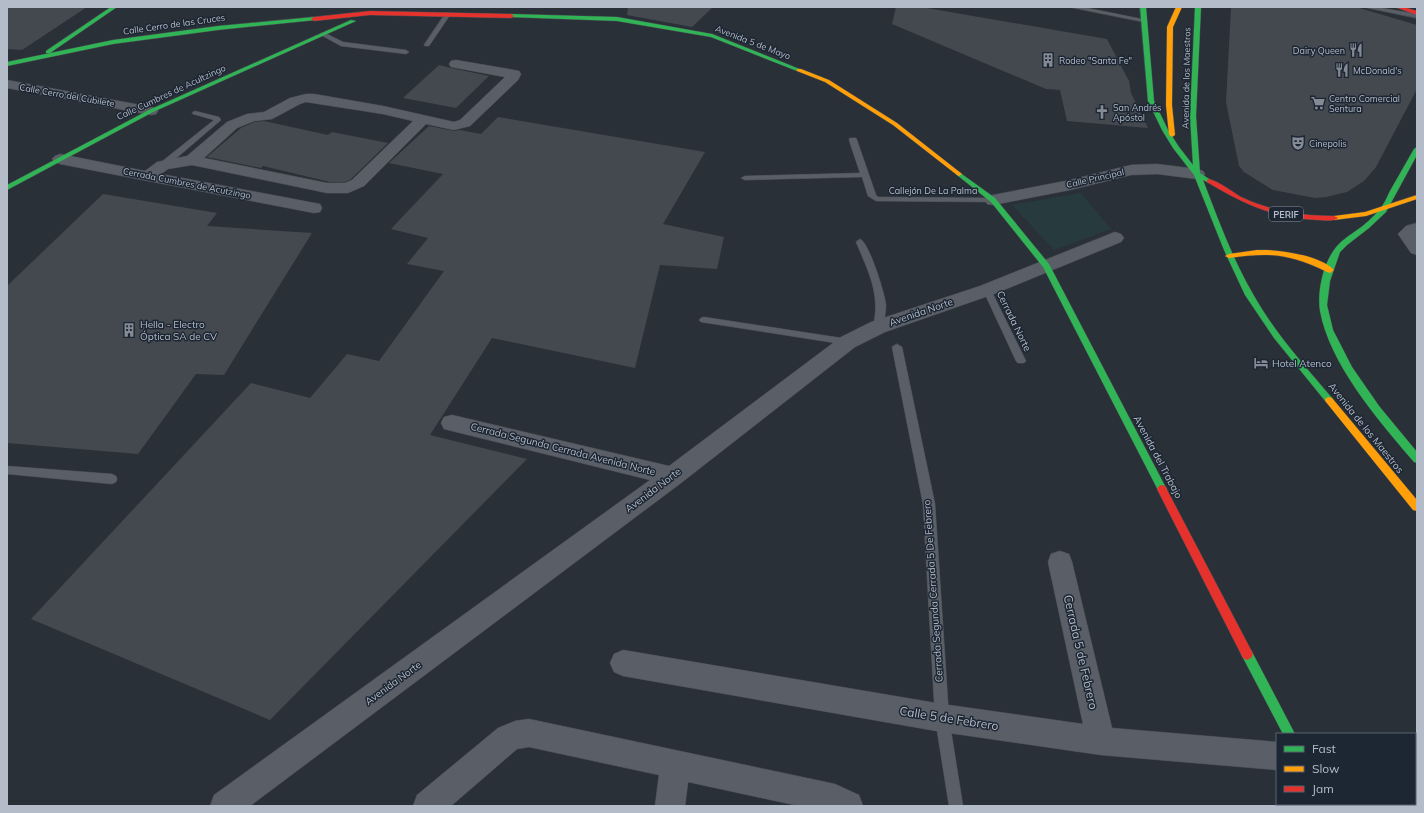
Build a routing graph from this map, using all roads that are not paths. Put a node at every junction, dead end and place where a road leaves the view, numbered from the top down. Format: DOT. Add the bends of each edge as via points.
graph roads {
  1 [pos="114,7"];
  2 [pos="382,7"];
  3 [pos="1072,7"];
  4 [pos="1179,7"];
  5 [pos="1198,7"];
  6 [pos="1366,7"];
  7 [pos="1398,7"];
  8 [pos="1105,10"];
  9 [pos="370,13"];
  10 [pos="1146,13"];
  11 [pos="1417,13"];
  12 [pos="447,15"];
  13 [pos="1417,16"];
  14 [pos="323,34"];
  15 [pos="427,44"];
  16 [pos="27,51"];
  17 [pos="406,52"];
  18 [pos="41,56"];
  19 [pos="7,64"];
  20 [pos="456,64"];
  21 [pos="14,71"];
  22 [pos="7,84"];
  23 [pos="151,111"];
  24 [pos="195,113"];
  25 [pos="422,120"];
  26 [pos="853,140"];
  27 [pos="1173,144"];
  28 [pos="1417,149"];
  29 [pos="60,159"];
  30 [pos="192,160"];
  31 [pos="1414,162"];
  32 [pos="163,165"];
  33 [pos="1197,174"];
  34 [pos="149,175"];
  35 [pos="866,175"];
  36 [pos="744,178"];
  37 [pos="7,188"];
  38 [pos="1417,197"];
  39 [pos="993,200"];
  40 [pos="314,208"];
  41 [pos="1383,210"];
  42 [pos="1412,231"];
  43 [pos="1115,238"];
  44 [pos="860,242"];
  45 [pos="1417,249"];
  46 [pos="1229,256"];
  47 [pos="1046,266"];
  48 [pos="1330,270"];
  49 [pos="987,290"];
  50 [pos="704,320"];
  51 [pos="878,327"];
  52 [pos="848,342"];
  53 [pos="897,347"];
  54 [pos="1021,361"];
  55 [pos="452,423"];
  56 [pos="1417,459"];
  57 [pos="7,470"];
  58 [pos="673,476"];
  59 [pos="112,479"];
  60 [pos="1417,507"];
  61 [pos="1060,562"];
  62 [pos="623,663"];
  63 [pos="942,718"];
  64 [pos="1289,733"];
  65 [pos="1101,741"];
  66 [pos="1276,756"];
  67 [pos="676,764"];
  68 [pos="227,806"];
  69 [pos="428,806"];
  70 [pos="670,806"];
  71 [pos="848,806"];
  72 [pos="956,806"];
  1 -- 18 [label="street"];
  2 -- 9 [label="street, Calle Cumbres de Acultzingo"];
  3 -- 8 [label="lane"];
  4 -- 27 [label="street" via="1170,27 1169,105"];
  5 -- 33 [label="street, Avenida de los Maestros" via="1193,116"];
  6 -- 13 [label="lane"];
  7 -- 11 [label="street"];
  8 -- 10 [label="lane"];
  9 -- 12 [label="street, Avenida 5 de Mayo"];
  9 -- 14 [label="street, Calle Cumbres de Acultzingo"];
  9 -- 18 [label="street, Calle Cerro de las Cruces" via="218,28 113,42"];
  10 -- 27 [label="street, Avenida de los Maestros" via="1151,101"];
  12 -- 15 [label="lane"];
  12 -- 39 [label="street, Avenida 5 de Mayo" via="617,19 712,36 827,81 895,124"];
  14 -- 17 [label="lane" via="341,44"];
  14 -- 23 [label="street, Calle Cumbres de Acultzingo"];
  16 -- 19 [label="street"];
  18 -- 19 [label="street, Calle Cerro de las Cruces"];
  18 -- 21 [label="street"];
  20 -- 25 [label="street" via="514,74 464,123 454,126"];
  22 -- 23 [label="street, Calle Cerro del Cubilete"];
  23 -- 29 [label="street, Calle Cumbres de Acultzingo"];
  24 -- 32 [label="lane" via="218,120"];
  25 -- 30 [label="street" via="383,110 306,98 274,114 232,125"];
  25 -- 30 [label="street" via="365,178 348,188 327,188"];
  26 -- 35 [label="lane, Callejón De La Palma"];
  27 -- 33 [label="street, Avenida de los Maestros"];
  28 -- 31 [label="street, Avenida de los Maestros"];
  29 -- 34 [label="street, Cerrada Cumbres de Acutzingo"];
  29 -- 37 [label="street, Calle Cumbres de Acultzingo"];
  30 -- 32 [label="street"];
  31 -- 41 [label="street, Avenida de los Maestros"];
  32 -- 34 [label="street"];
  33 -- 39 [label="street, Calle Principal" via="1157,169 1131,170"];
  33 -- 41 [label="street, PERIF" via="1250,204 1295,216 1334,218"];
  33 -- 46 [label="street, Avenida de los Maestros"];
  34 -- 40 [label="street, Cerrada Cumbres de Acutzingo"];
  35 -- 36 [label="lane"];
  35 -- 39 [label="lane, Callejón De La Palma" via="872,196 876,199"];
  38 -- 41 [label="street"];
  39 -- 47 [label="street, Avenida del Trabajo"];
  41 -- 48 [label="street, Avenida de los Maestros" via="1361,231 1345,241 1336,252"];
  42 -- 45 [label="street" via="1411,242"];
  43 -- 47 [label="street, Avenida Norte"];
  44 -- 51 [label="lane" via="881,293 882,314"];
  46 -- 48 [label="street" via="1272,250 1292,253"];
  46 -- 60 [label="street, Avenida de los Maestros" via="1250,296 1280,340"];
  47 -- 49 [label="street, Avenida Norte"];
  47 -- 64 [label="street, Avenida del Trabajo"];
  48 -- 56 [label="street, Avenida de los Maestros" via="1325,285 1324,310 1335,343 1363,391"];
  49 -- 51 [label="street, Avenida Norte"];
  49 -- 54 [label="lane, Cerrada Norte"];
  50 -- 52 [label="lane"];
  51 -- 52 [label="street, Avenida Norte"];
  52 -- 58 [label="street, Avenida Norte"];
  53 -- 63 [label="lane, Cerrada Segunda Cerrada 5 De Febrero" via="928,504"];
  55 -- 58 [label="street, Cerrada Segunda Cerrada Avenida Norte"];
  57 -- 59 [label="lane"];
  58 -- 68 [label="street, Avenida Norte"];
  61 -- 65 [label="street, Cerrada 5 de Febrero"];
  62 -- 63 [label="street, Calle 5 de Febrero"];
  63 -- 65 [label="street, Calle 5 de Febrero"];
  63 -- 72 [label="lane, Cerrada Segunda Cerrada 5 De Febrero"];
  65 -- 66 [label="street, Calle 5 de Febrero"];
  67 -- 69 [label="street" via="522,733 508,738"];
  67 -- 70 [label="street"];
  67 -- 71 [label="street" via="835,799"];
}
